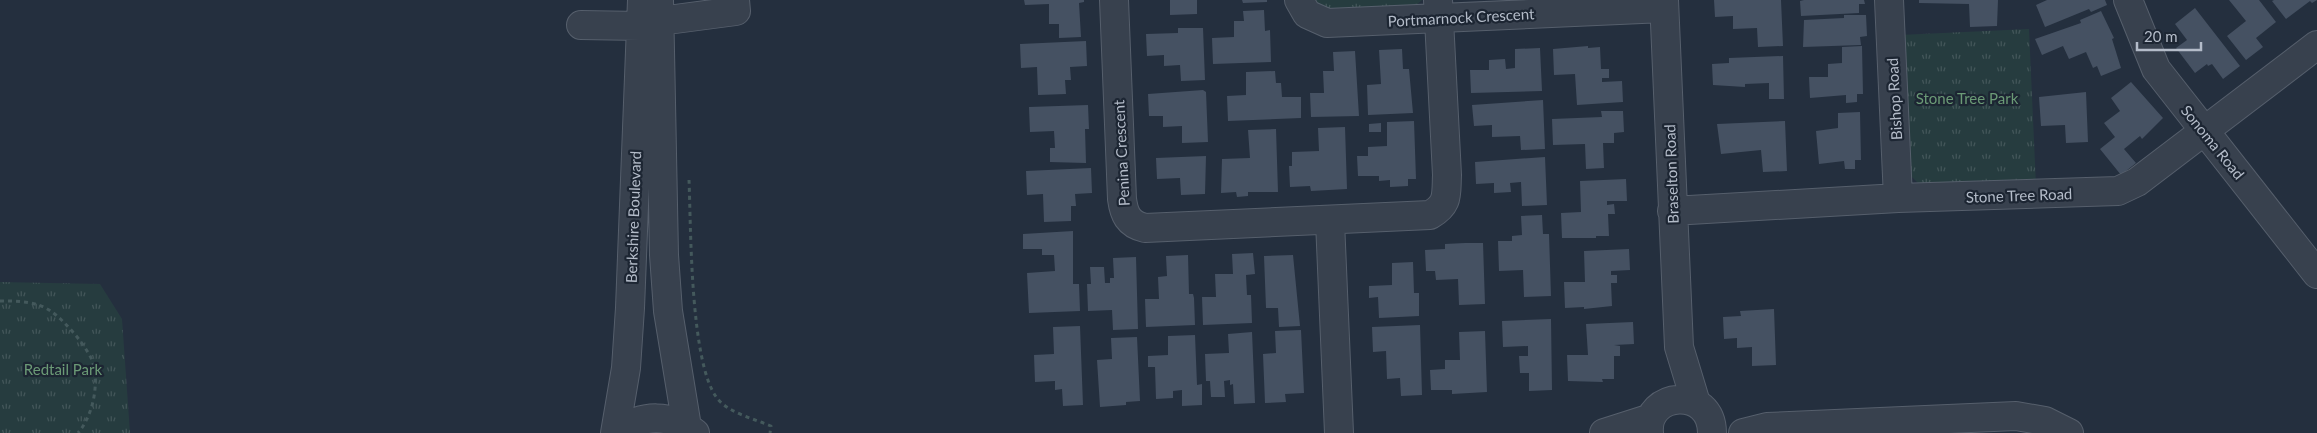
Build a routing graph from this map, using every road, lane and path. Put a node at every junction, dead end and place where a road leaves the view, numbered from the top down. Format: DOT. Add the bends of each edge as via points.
graph roads {
  1 [pos="735,0"];
  2 [pos="1114,0"];
  3 [pos="1299,0"];
  4 [pos="1889,0"];
  5 [pos="2128,0"];
  6 [pos="1664,4"];
  7 [pos="1438,9"];
  8 [pos="650,12"];
  9 [pos="581,25"];
  10 [pos="2317,44"];
  11 [pos="2204,130"];
  12 [pos="689,173"];
  13 [pos="1898,198"];
  14 [pos="1672,211"];
  15 [pos="1330,221"];
  16 [pos="2317,274"];
  17 [pos="0,301"];
  18 [pos="1679,347"];
  19 [pos="1705,416"];
  20 [pos="1654,419"];
  21 [pos="691,430"];
  22 [pos="1755,430"];
  23 [pos="78,433"];
  24 [pos="617,433"];
  25 [pos="770,433"];
  26 [pos="1339,433"];
  27 [pos="1604,433"];
  28 [pos="2069,433"];
  1 -- 8 [label="street" via="736,11"];
  2 -- 15 [label="street, Penina Crescent" via="1122,199 1131,223 1145,228"];
  3 -- 7 [label="street, Portmarnock Crescent" via="1307,14 1327,23"];
  4 -- 13 [label="street, Bishop Road"];
  5 -- 11 [label="street, Sonoma Road" via="2156,69"];
  6 -- 7 [label="street, Portmarnock Crescent"];
  6 -- 14 [label="street, Braselton Road"];
  7 -- 15 [label="street, Penina Crescent" via="1447,175 1444,205 1430,215"];
  8 -- 9 [label="street"];
  8 -- 21 [label="street, Berkshire Boulevard" via="665,264 674,357"];
  8 -- 24 [label="street, Berkshire Boulevard" via="626,368"];
  10 -- 11 [label="street, Stone Tree Road"];
  11 -- 13 [label="street, Stone Tree Road" via="2137,182 2118,191"];
  11 -- 16 [label="street, Sonoma Road"];
  12 -- 25 [label="path" via="695,308 708,380 718,400 771,426"];
  13 -- 14 [label="street, Stone Tree Road"];
  14 -- 18 [label="street, Braselton Road"];
  15 -- 26 [label="street"];
  17 -- 23 [label="path" via="32,303 52,312 67,326 93,362 92,407"];
  18 -- 19 [label="street, Braselton Road"];
  18 -- 20 [label="street, Braselton Road"];
  19 -- 20 [label="street" via="1685,399 1673,400"];
  19 -- 22 [label="street"];
  20 -- 27 [label="street"];
  21 -- 24 [label="street" via="669,419 649,419"];
  22 -- 28 [label="street" via="2016,416 2044,420"];
}
